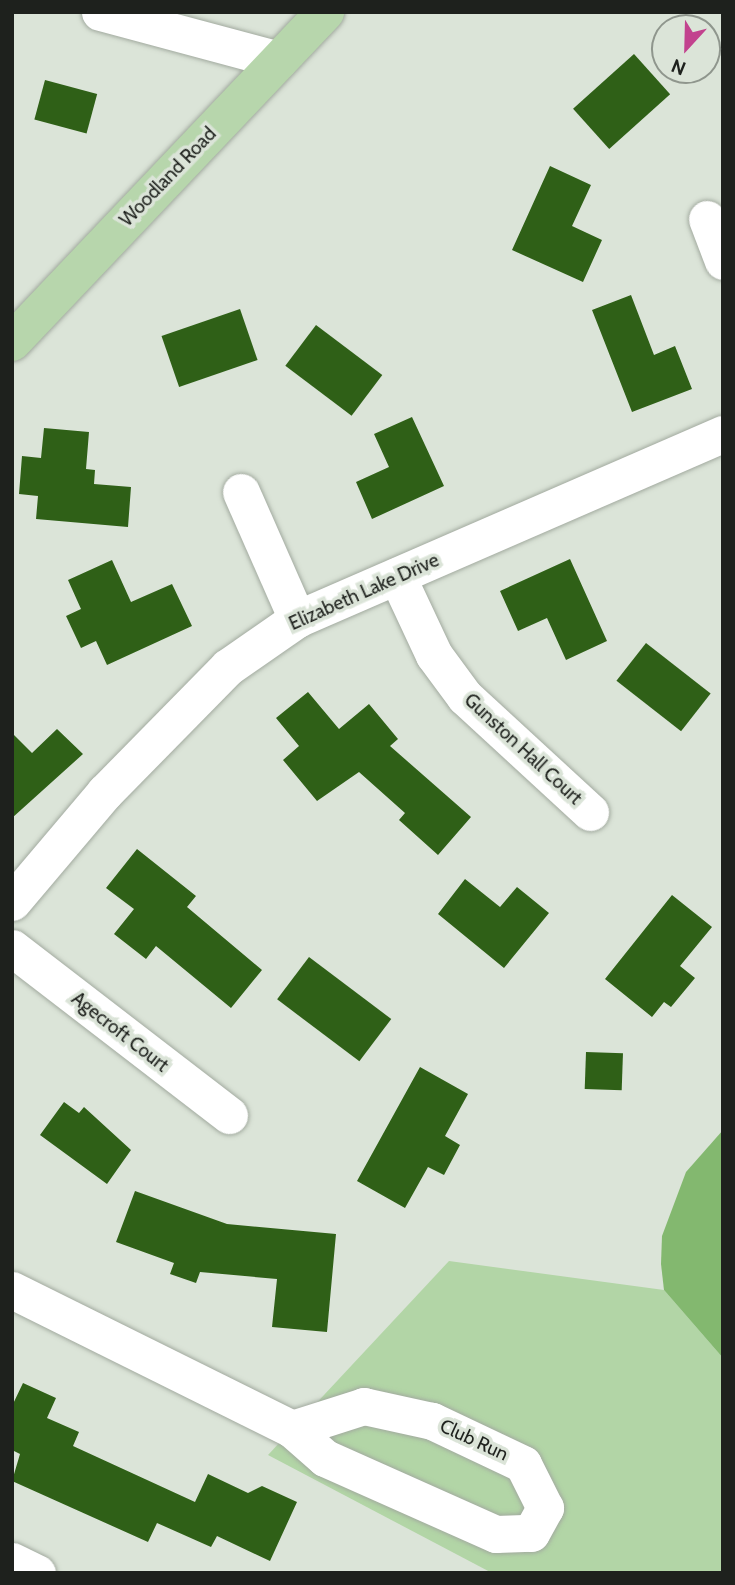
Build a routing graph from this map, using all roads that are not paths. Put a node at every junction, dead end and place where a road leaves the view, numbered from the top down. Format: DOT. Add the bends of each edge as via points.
graph roads {
  1 [pos="100,12"];
  2 [pos="325,12"];
  3 [pos="279,60"];
  4 [pos="707,219"];
  5 [pos="723,261"];
  6 [pos="12,342"];
  7 [pos="723,434"];
  8 [pos="242,492"];
  9 [pos="397,576"];
  10 [pos="297,619"];
  11 [pos="590,812"];
  12 [pos="12,902"];
  13 [pos="12,948"];
  14 [pos="229,1115"];
  15 [pos="12,1290"];
  16 [pos="292,1429"];
  17 [pos="12,1561"];
  18 [pos="37,1573"];
  1 -- 3 [label="street"];
  2 -- 3 [label="main road, Woodland Road"];
  3 -- 6 [label="main road, Woodland Road"];
  4 -- 5 [label="street"];
  7 -- 9 [label="street, Elizabeth Lake Drive"];
  8 -- 10 [label="street"];
  9 -- 10 [label="street, Elizabeth Lake Drive"];
  9 -- 11 [label="street, Gunston Hall Court" via="434,655 466,697"];
  10 -- 12 [label="street, Elizabeth Lake Drive" via="228,667 105,792"];
  13 -- 14 [label="street, Agecroft Court"];
  15 -- 16 [label="street, Club Run"];
  16 -- 16 [label="street, Club Run" via="325,1458 496,1534 531,1533 545,1508 540,1485 523,1464 432,1421 364,1406"];
  17 -- 18 [label="street"];
}
